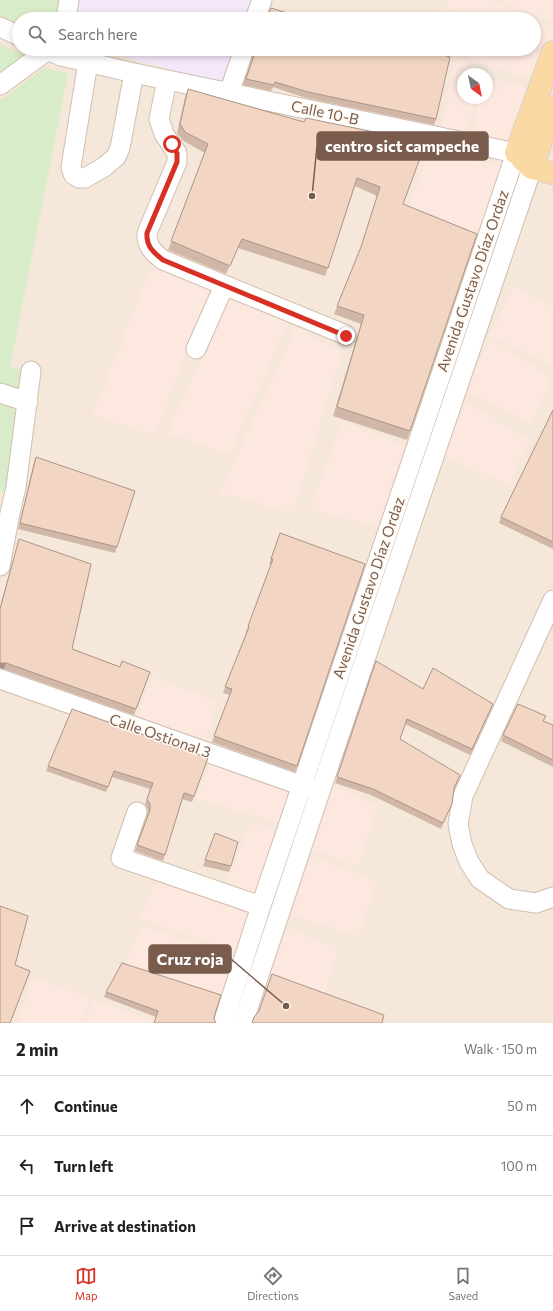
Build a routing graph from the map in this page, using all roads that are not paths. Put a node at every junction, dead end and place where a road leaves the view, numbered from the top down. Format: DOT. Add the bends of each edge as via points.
graph roads {
  1 [pos="69,0"];
  2 [pos="262,0"];
  3 [pos="67,12"];
  4 [pos="258,12"];
  5 [pos="0,27"];
  6 [pos="12,33"];
  7 [pos="553,52"];
  8 [pos="46,56"];
  9 [pos="69,56"];
  10 [pos="242,56"];
  11 [pos="88,62"];
  12 [pos="134,73"];
  13 [pos="167,80"];
  14 [pos="0,85"];
  15 [pos="229,93"];
  16 [pos="553,107"];
  17 [pos="546,148"];
  18 [pos="516,153"];
  19 [pos="532,168"];
  20 [pos="553,173"];
  21 [pos="224,286"];
  22 [pos="346,336"];
  23 [pos="196,349"];
  24 [pos="32,370"];
  25 [pos="0,392"];
  26 [pos="28,402"];
  27 [pos="5,506"];
  28 [pos="0,566"];
  29 [pos="553,600"];
  30 [pos="0,679"];
  31 [pos="302,786"];
  32 [pos="320,792"];
  33 [pos="137,812"];
  34 [pos="553,898"];
  35 [pos="261,906"];
  36 [pos="223,1023"];
  37 [pos="243,1023"];
  1 -- 3 [label="street"];
  2 -- 4 [label="street"];
  5 -- 6 [label="street"];
  7 -- 18 [label="main road"];
  8 -- 14 [label="street"];
  9 -- 11 [label="street, Calle 10-B"];
  10 -- 15 [label="street"];
  11 -- 12 [label="street, Calle 10-B"];
  11 -- 12 [label="street" via="71,167 73,174 79,178 85,178 116,157 120,148"];
  12 -- 13 [label="street, Calle 10-B"];
  13 -- 15 [label="street, Calle 10-B"];
  13 -- 21 [label="street" via="159,119 164,134 177,153 177,162 146,240 149,248 163,260"];
  15 -- 18 [label="street, Calle 10-B"];
  16 -- 17 [label="main road"];
  17 -- 18 [label="main road"];
  17 -- 19 [label="main road"];
  18 -- 19 [label="main road"];
  18 -- 31 [label="street, Avenida Gustavo Díaz Ordaz"];
  19 -- 20 [label="main road"];
  19 -- 32 [label="street, Avenida Gustavo Díaz Ordaz"];
  21 -- 22 [label="street"];
  21 -- 23 [label="street"];
  24 -- 26 [label="street"];
  25 -- 26 [label="street"];
  26 -- 27 [label="street" via="16,487"];
  27 -- 28 [label="street"];
  29 -- 34 [label="street" via="463,796 458,824 469,862 480,879 509,899 536,903"];
  30 -- 31 [label="street, Calle Ostional 3"];
  31 -- 32 [label="street, Calle Ostional 3"];
  31 -- 35 [label="street, Avenida Gustavo Díaz Ordaz"];
  32 -- 37 [label="street, Avenida Gustavo Díaz Ordaz"];
  33 -- 35 [label="street" via="121,858"];
  35 -- 36 [label="street, Avenida Gustavo Díaz Ordaz"];
}
